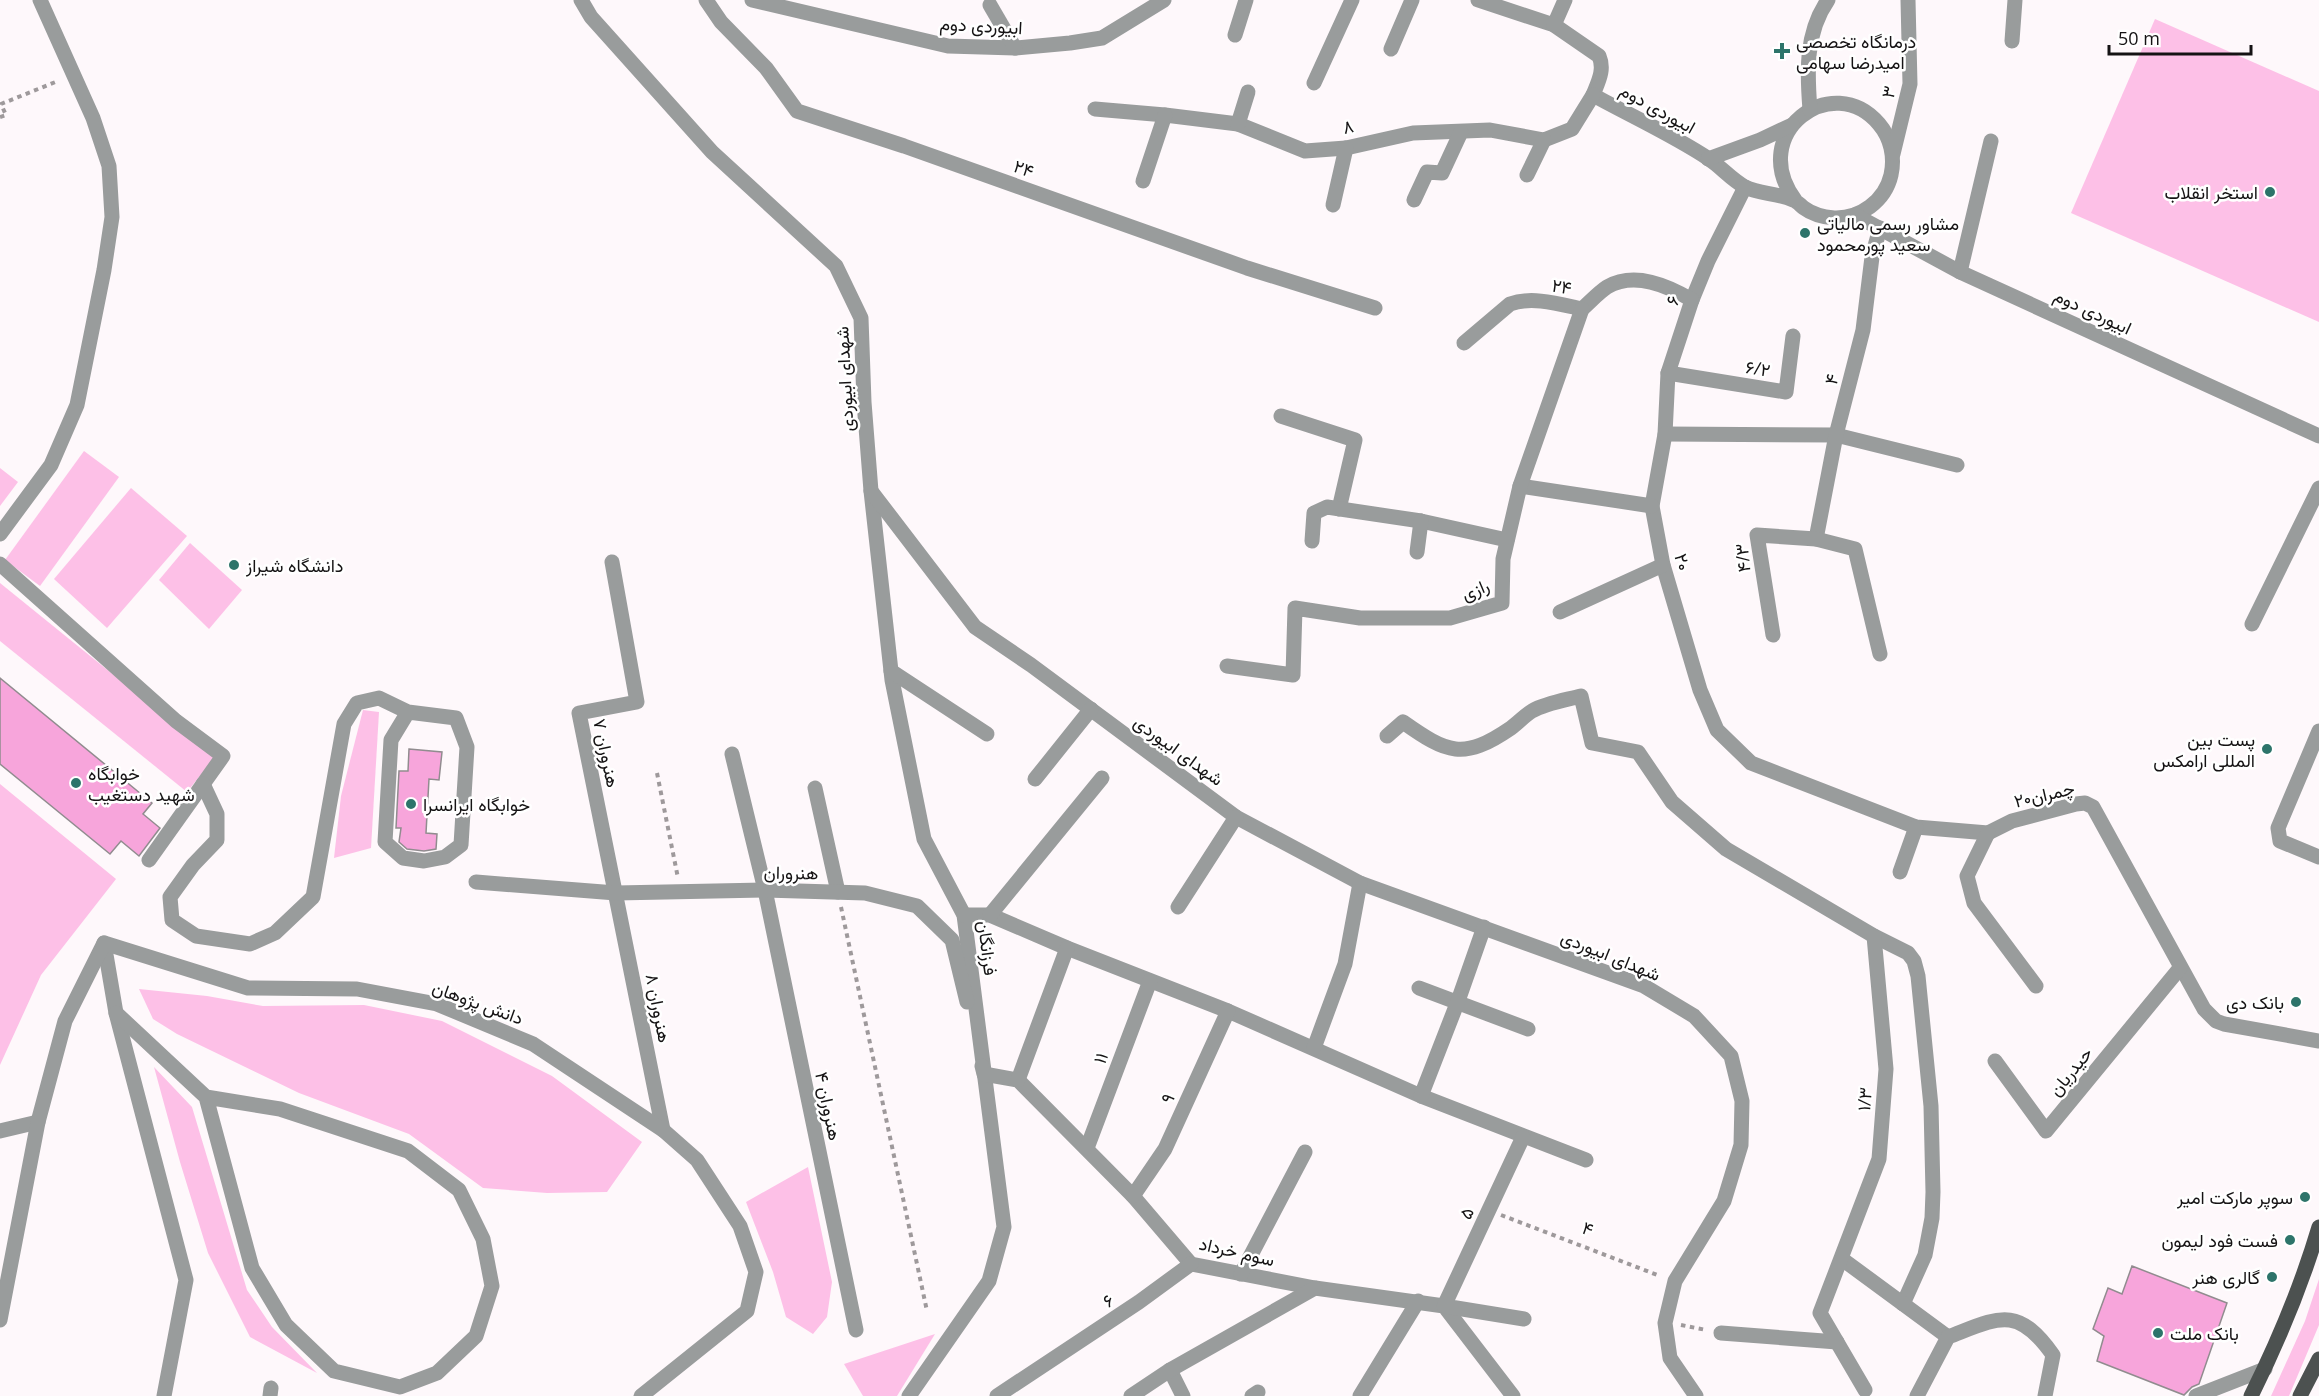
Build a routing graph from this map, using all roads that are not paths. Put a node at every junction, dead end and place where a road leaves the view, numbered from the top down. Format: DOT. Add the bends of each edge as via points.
graph roads {
  1 [pos="40,0"];
  2 [pos="581,0"];
  3 [pos="706,0"];
  4 [pos="752,0"];
  5 [pos="1133,0"];
  6 [pos="1164,0"];
  7 [pos="1246,0"];
  8 [pos="1352,0"];
  9 [pos="1412,0"];
  10 [pos="1478,0"];
  11 [pos="1565,0"];
  12 [pos="1828,0"];
  13 [pos="1908,0"];
  14 [pos="2015,0"];
  15 [pos="990,5"];
  16 [pos="1146,11"];
  17 [pos="1554,25"];
  18 [pos="1235,34"];
  19 [pos="2012,41"];
  20 [pos="1016,48"];
  21 [pos="1391,49"];
  22 [pos="1314,83"];
  23 [pos="1248,92"];
  24 [pos="1593,95"];
  25 [pos="1095,109"];
  26 [pos="1810,110"];
  27 [pos="1165,115"];
  28 [pos="1238,124"];
  29 [pos="1792,125"];
  30 [pos="1461,132"];
  31 [pos="1544,140"];
  32 [pos="1991,141"];
  33 [pos="1346,148"];
  34 [pos="1893,157"];
  35 [pos="1708,159"];
  36 [pos="1527,175"];
  37 [pos="1143,181"];
  38 [pos="1745,187"];
  39 [pos="1414,200"];
  40 [pos="1795,200"];
  41 [pos="1333,205"];
  42 [pos="1859,217"];
  43 [pos="1880,228"];
  44 [pos="1960,272"];
  45 [pos="1692,300"];
  46 [pos="1375,308"];
  47 [pos="1582,309"];
  48 [pos="1793,336"];
  49 [pos="1464,343"];
  50 [pos="1668,373"];
  51 [pos="1281,416"];
  52 [pos="1665,434"];
  53 [pos="1836,435"];
  54 [pos="2319,436"];
  55 [pos="1957,465"];
  56 [pos="1520,486"];
  57 [pos="2319,488"];
  58 [pos="871,491"];
  59 [pos="1652,506"];
  60 [pos="1339,509"];
  61 [pos="1421,521"];
  62 [pos="0,534"];
  63 [pos="1816,538"];
  64 [pos="1507,540"];
  65 [pos="1312,541"];
  66 [pos="1417,552"];
  67 [pos="612,562"];
  68 [pos="0,564"];
  69 [pos="1663,565"];
  70 [pos="1560,612"];
  71 [pos="2252,624"];
  72 [pos="1773,635"];
  73 [pos="1880,654"];
  74 [pos="1227,666"];
  75 [pos="891,671"];
  76 [pos="1091,709"];
  77 [pos="408,711"];
  78 [pos="2319,731"];
  79 [pos="987,734"];
  80 [pos="1387,736"];
  81 [pos="732,754"];
  82 [pos="1102,778"];
  83 [pos="1035,779"];
  84 [pos="203,784"];
  85 [pos="815,788"];
  86 [pos="1236,817"];
  87 [pos="1916,827"];
  88 [pos="1988,833"];
  89 [pos="2319,857"];
  90 [pos="149,860"];
  91 [pos="1900,872"];
  92 [pos="476,882"];
  93 [pos="1360,883"];
  94 [pos="765,890"];
  95 [pos="838,892"];
  96 [pos="616,893"];
  97 [pos="1178,907"];
  98 [pos="964,915"];
  99 [pos="990,915"];
  100 [pos="1484,927"];
  101 [pos="1874,936"];
  102 [pos="104,943"];
  103 [pos="1066,948"];
  104 [pos="2180,968"];
  105 [pos="1150,981"];
  106 [pos="2036,986"];
  107 [pos="1419,988"];
  108 [pos="1458,1001"];
  109 [pos="1228,1011"];
  110 [pos="116,1013"];
  111 [pos="1528,1029"];
  112 [pos="2319,1041"];
  113 [pos="1314,1048"];
  114 [pos="1995,1061"];
  115 [pos="984,1074"];
  116 [pos="1018,1080"];
  117 [pos="1421,1096"];
  118 [pos="206,1097"];
  119 [pos="38,1122"];
  120 [pos="663,1130"];
  121 [pos="0,1131"];
  122 [pos="1523,1137"];
  123 [pos="1087,1148"];
  124 [pos="1305,1152"];
  125 [pos="1586,1160"];
  126 [pos="1133,1196"];
  127 [pos="2319,1227"];
  128 [pos="1842,1258"];
  129 [pos="1191,1264"];
  130 [pos="1241,1274"];
  131 [pos="1315,1288"];
  132 [pos="1418,1301"];
  133 [pos="1904,1304"];
  134 [pos="1444,1306"];
  135 [pos="1524,1319"];
  136 [pos="0,1320"];
  137 [pos="856,1330"];
  138 [pos="1721,1333"];
  139 [pos="1948,1337"];
  140 [pos="1837,1342"];
  141 [pos="2319,1359"];
  142 [pos="2265,1369"];
  143 [pos="1170,1370"];
  144 [pos="1868,1394"];
  145 [pos="164,1396"];
  146 [pos="641,1396"];
  147 [pos="909,1396"];
  148 [pos="997,1396"];
  149 [pos="1131,1396"];
  150 [pos="1183,1396"];
  151 [pos="1360,1396"];
  152 [pos="1513,1396"];
  153 [pos="1696,1396"];
  154 [pos="1917,1396"];
  155 [pos="2045,1396"];
  156 [pos="2196,1396"];
  157 [pos="2252,1396"];
  158 [pos="2300,1396"];
  1 -- 62 [label="street" via="93,118 109,166 112,217 77,405 51,465"];
  2 -- 58 [label="street, شهدای ابیوردی" via="591,17 712,152 836,266 861,318"];
  3 -- 46 [label="street, ۲۴" via="721,22 766,68 796,111 1247,268"];
  4 -- 20 [label="street, ابیوردی دوم" via="948,46"];
  5 -- 16 [label="street"];
  6 -- 16 [label="street, ابیوردی دوم"];
  7 -- 18 [label="street"];
  8 -- 22 [label="street"];
  9 -- 21 [label="street"];
  10 -- 17 [label="street, ابیوردی دوم"];
  11 -- 17 [label="street"];
  12 -- 26 [label="street" via="1810,45"];
  13 -- 34 [label="street, ۳" via="1910,84"];
  14 -- 19 [label="street"];
  15 -- 20 [label="street"];
  16 -- 20 [label="street, ابیوردی دوم" via="1102,38"];
  17 -- 24 [label="street, ابیوردی دوم" via="1599,56 1602,71"];
  23 -- 28 [label="street"];
  24 -- 31 [label="street" via="1572,129"];
  24 -- 35 [label="street, ابیوردی دوم"];
  25 -- 27 [label="street, ۸"];
  26 -- 29 [label="street"];
  26 -- 34 [label="street" via="1834,104 1859,108 1886,133"];
  27 -- 28 [label="street, ۸"];
  27 -- 37 [label="street"];
  28 -- 33 [label="street, ۸" via="1305,151"];
  29 -- 35 [label="street"];
  29 -- 40 [label="street" via="1779,163 1784,183"];
  30 -- 31 [label="street, ۸" via="1490,130"];
  30 -- 33 [label="street, ۸" via="1413,133"];
  30 -- 39 [label="street" via="1442,173 1427,172"];
  31 -- 36 [label="street"];
  32 -- 44 [label="street"];
  33 -- 41 [label="street"];
  34 -- 42 [label="street" via="1884,192"];
  35 -- 38 [label="street, ابیوردی دوم"];
  38 -- 40 [label="street, ابیوردی دوم"];
  38 -- 45 [label="street, ۶"];
  40 -- 42 [label="street" via="1822,216"];
  42 -- 43 [label="street, ابیوردی دوم"];
  43 -- 44 [label="street, ابیوردی دوم"];
  43 -- 53 [label="street, ۴" via="1872,257 1863,330"];
  44 -- 54 [label="street, ابیوردی دوم"];
  45 -- 47 [label="street, ۲۴" via="1673,289 1636,280 1608,287"];
  45 -- 50 [label="street, ۶"];
  47 -- 49 [label="street, ۲۴" via="1549,302 1516,302"];
  47 -- 56 [label="street, رازی"];
  48 -- 50 [label="street, ۶/۲" via="1785,392"];
  50 -- 52 [label="street, ۶"];
  51 -- 60 [label="street" via="1355,440"];
  52 -- 53 [label="street"];
  52 -- 59 [label="street, ۲۰"];
  53 -- 55 [label="street"];
  53 -- 63 [label="street, ۴"];
  56 -- 59 [label="street"];
  56 -- 64 [label="street, رازی"];
  57 -- 71 [label="street"];
  58 -- 75 [label="street, فرزانگان"];
  58 -- 76 [label="street, شهدای ابیوردی" via="975,627"];
  59 -- 69 [label="street, ۲۰"];
  60 -- 61 [label="street"];
  60 -- 65 [label="street" via="1328,507 1314,513"];
  61 -- 64 [label="street"];
  61 -- 66 [label="street"];
  63 -- 72 [label="street, ۴/۳" via="1757,535"];
  63 -- 73 [label="street" via="1855,549"];
  64 -- 74 [label="street, رازی" via="1502,603 1450,618 1360,618 1295,608 1293,675"];
  67 -- 96 [label="street, هنروران ۷" via="637,702 579,713"];
  68 -- 84 [label="street" via="176,721 223,756"];
  69 -- 70 [label="street"];
  69 -- 87 [label="street, ۲۰" via="1702,696 1717,730 1751,763"];
  75 -- 79 [label="street"];
  75 -- 98 [label="street, فرزانگان" via="924,839"];
  76 -- 83 [label="street"];
  76 -- 86 [label="street, شهدای ابیوردی"];
  77 -- 77 [label="street" via="391,740 385,842 403,858 424,861 445,857 461,845 467,747 456,718"];
  77 -- 84 [label="street" via="379,698 357,703 344,724 314,897 274,933 250,944 196,936 172,920 170,897 217,840 217,814"];
  78 -- 89 [label="street" via="2278,828 2280,841"];
  80 -- 101 [label="street" via="1403,722 1430,741 1458,751 1481,745 1533,710 1581,696 1592,743 1638,752 1672,802 1726,849"];
  81 -- 94 [label="street, هنروران ۴"];
  82 -- 99 [label="street"];
  84 -- 90 [label="street"];
  85 -- 95 [label="street"];
  86 -- 93 [label="street, شهدای ابیوردی"];
  86 -- 97 [label="street"];
  87 -- 88 [label="street"];
  87 -- 91 [label="street"];
  88 -- 104 [label="street, چمران۲۰" via="2012,821 2076,804 2093,807"];
  88 -- 106 [label="street" via="1966,876 1974,903"];
  92 -- 96 [label="street, هنروران"];
  93 -- 100 [label="street, شهدای ابیوردی"];
  93 -- 113 [label="street" via="1345,964"];
  94 -- 95 [label="street, هنروران"];
  94 -- 96 [label="street, هنروران"];
  94 -- 137 [label="street, هنروران ۴"];
  95 -- 115 [label="street, هنروران" via="865,893 917,906 952,940"];
  96 -- 120 [label="street, هنروران ۸"];
  98 -- 99 [label="street"];
  98 -- 115 [label="street, فرزانگان"];
  99 -- 103 [label="street"];
  100 -- 108 [label="street"];
  100 -- 153 [label="street, شهدای ابیوردی" via="1644,986 1694,1016 1731,1056 1742,1101 1742,1145 1724,1201 1675,1281 1665,1323 1670,1358"];
  101 -- 128 [label="street, ۱/۳" via="1886,1069 1879,1159"];
  101 -- 133 [label="street" via="1908,953 1914,962 1931,1106 1932,1218 1925,1255"];
  102 -- 110 [label="street"];
  102 -- 119 [label="street" via="65,1021"];
  102 -- 120 [label="street, دانش پژوهان" via="248,988 357,989 437,1004 533,1044"];
  103 -- 105 [label="street"];
  103 -- 116 [label="street"];
  104 -- 112 [label="street, چمران۲۰" via="2204,1010 2216,1021"];
  104 -- 114 [label="street, حیدریان" via="2046,1131"];
  105 -- 109 [label="street"];
  105 -- 123 [label="street, ۱۱"];
  107 -- 108 [label="street"];
  108 -- 111 [label="street"];
  108 -- 117 [label="street"];
  109 -- 113 [label="street"];
  109 -- 126 [label="street, ۹" via="1165,1149"];
  110 -- 118 [label="street"];
  110 -- 145 [label="street" via="186,1280"];
  113 -- 117 [label="street"];
  115 -- 116 [label="street"];
  115 -- 147 [label="street, فرزانگان" via="1004,1227 989,1281"];
  116 -- 123 [label="street, سوم خرداد"];
  117 -- 122 [label="street"];
  118 -- 118 [label="street" via="252,1268 286,1325 334,1371 400,1387 436,1373 476,1336 492,1286 483,1239 459,1190 408,1151 280,1110"];
  119 -- 121 [label="street"];
  119 -- 136 [label="street"];
  120 -- 146 [label="street, دانش پژوهان" via="697,1160 740,1226 756,1272 747,1311"];
  122 -- 125 [label="street"];
  122 -- 134 [label="street, ۵"];
  123 -- 126 [label="street, سوم خرداد"];
  124 -- 130 [label="street"];
  126 -- 129 [label="street, سوم خرداد"];
  127 -- 142 [label="main road"];
  128 -- 133 [label="street"];
  128 -- 140 [label="street, ۱/۳" via="1820,1313"];
  129 -- 130 [label="street, سوم خرداد"];
  129 -- 148 [label="street, ۶"];
  130 -- 131 [label="street, سوم خرداد"];
  131 -- 132 [label="street, سوم خرداد"];
  131 -- 143 [label="street"];
  132 -- 134 [label="street, سوم خرداد"];
  132 -- 151 [label="street"];
  133 -- 139 [label="street"];
  134 -- 135 [label="street"];
  134 -- 152 [label="street"];
  138 -- 140 [label="street"];
  139 -- 154 [label="street"];
  139 -- 155 [label="street" via="1999,1318 2021,1323 2040,1336 2053,1355"];
  140 -- 144 [label="street"];
  141 -- 158 [label="main road"];
  142 -- 156 [label="street"];
  142 -- 157 [label="main road"];
  143 -- 149 [label="street"];
  143 -- 150 [label="street"];
}
